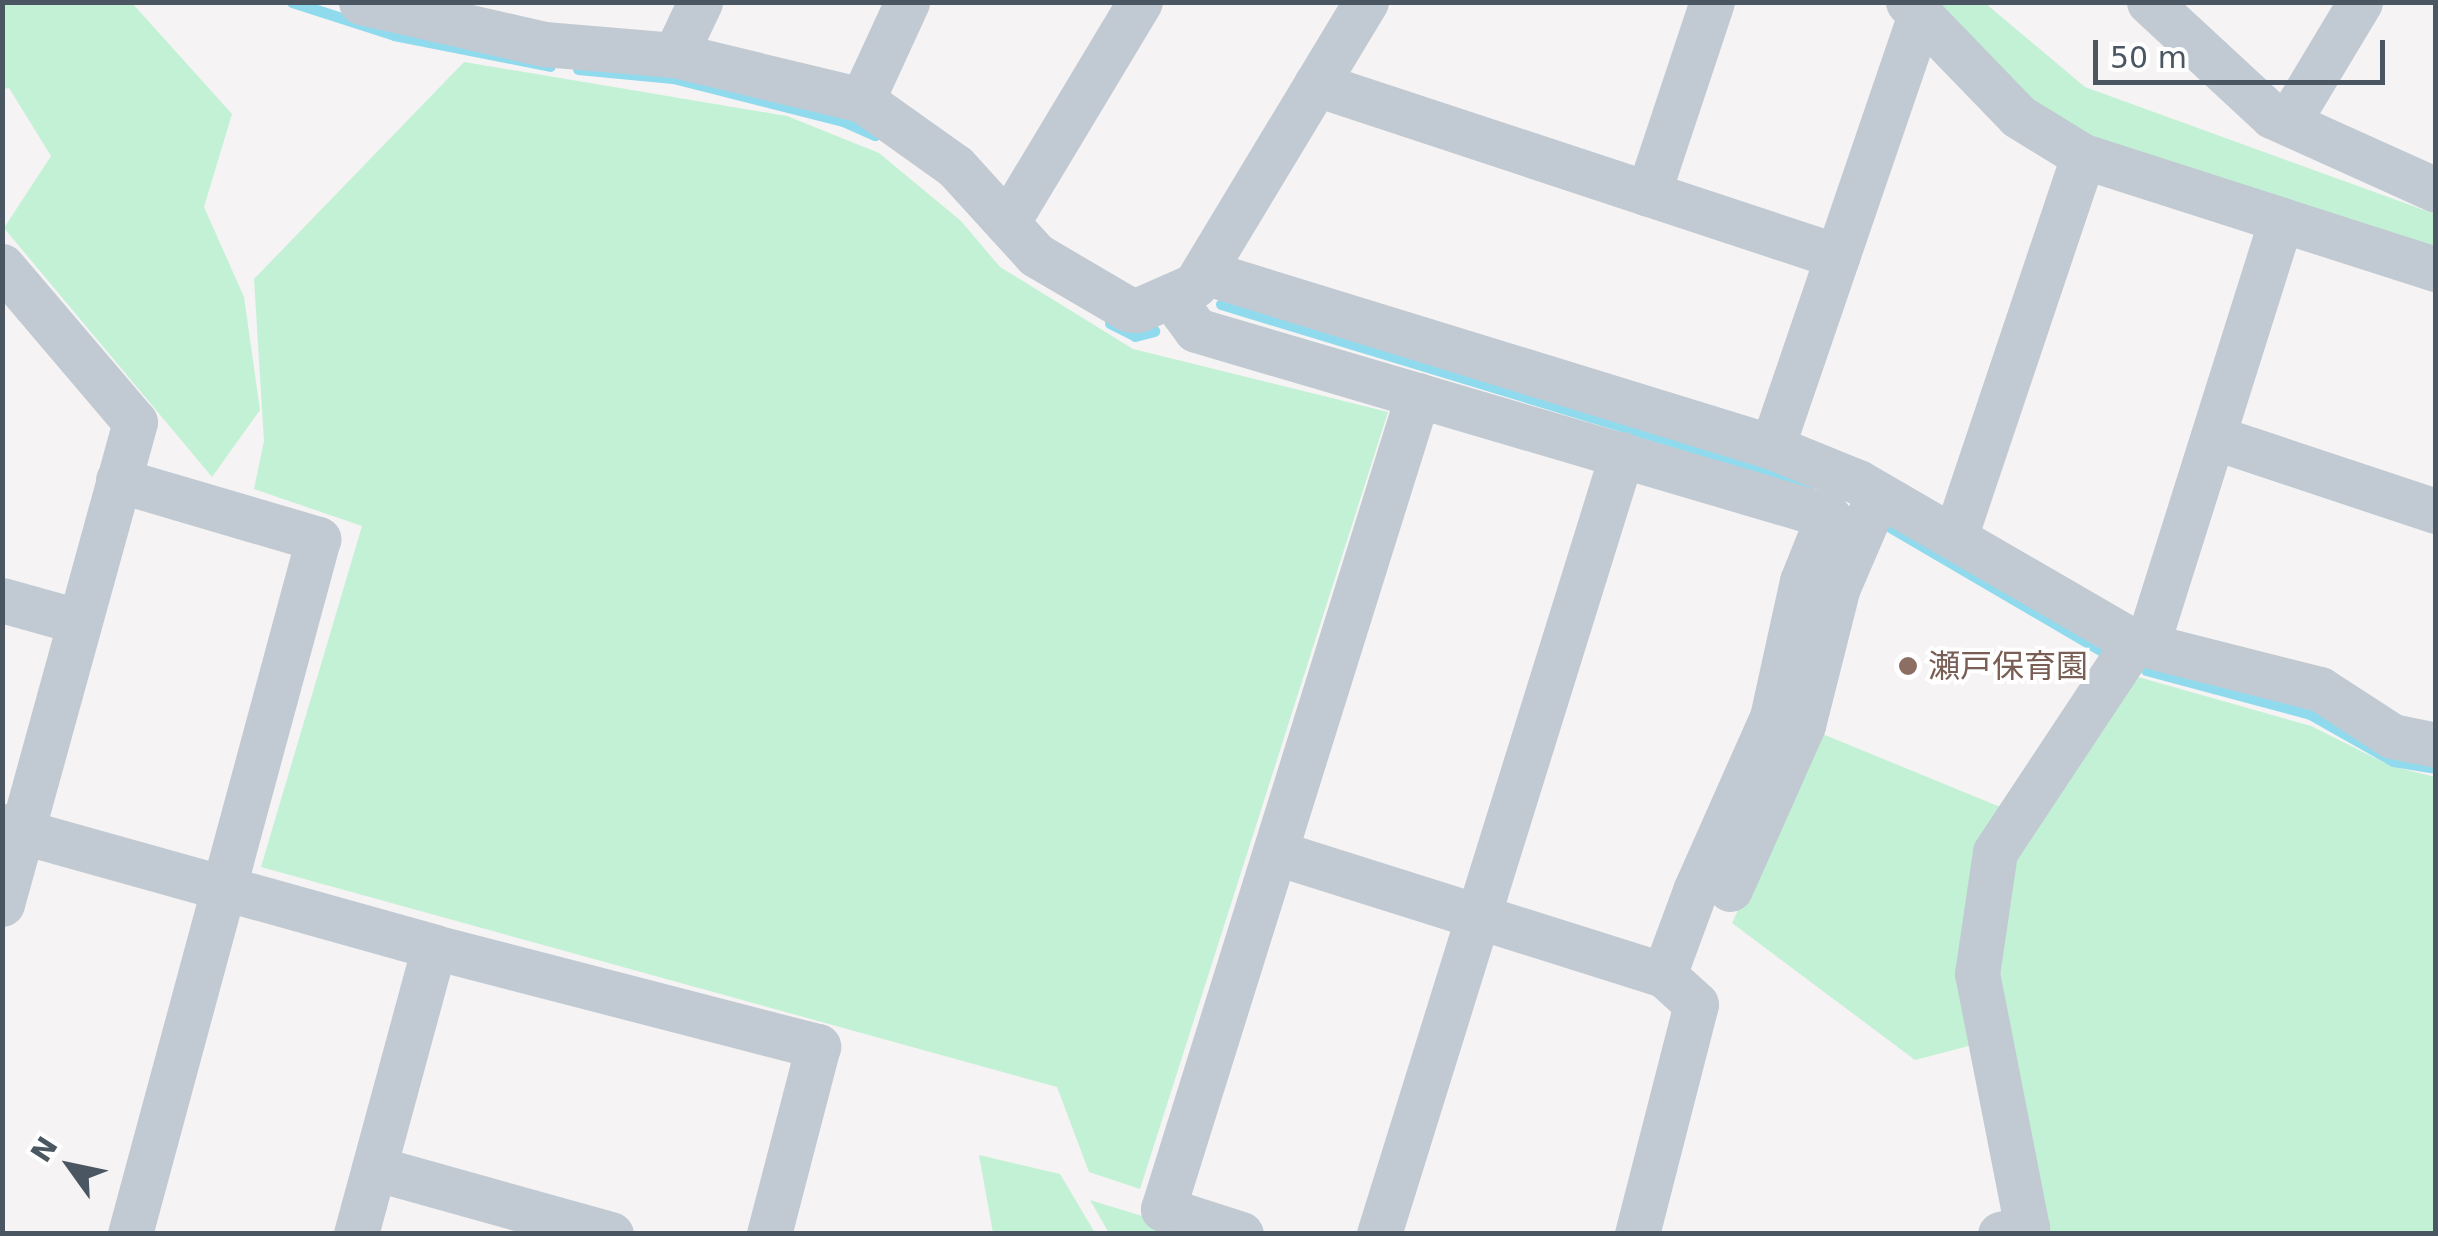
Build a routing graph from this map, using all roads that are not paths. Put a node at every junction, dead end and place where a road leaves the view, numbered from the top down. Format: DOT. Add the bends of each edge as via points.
graph roads {
  1 [pos="361,2"];
  2 [pos="700,2"];
  3 [pos="907,2"];
  4 [pos="1140,2"];
  5 [pos="1366,2"];
  6 [pos="1712,2"];
  7 [pos="2149,2"];
  8 [pos="2360,2"];
  9 [pos="1914,9"];
  10 [pos="478,16"];
  11 [pos="675,56"];
  12 [pos="1316,84"];
  13 [pos="862,100"];
  14 [pos="2288,122"];
  15 [pos="2083,156"];
  16 [pos="2436,190"];
  17 [pos="1648,194"];
  18 [pos="2282,220"];
  19 [pos="1007,223"];
  20 [pos="1838,256"];
  21 [pos="2,266"];
  22 [pos="2436,269"];
  23 [pos="1188,284"];
  24 [pos="1418,394"];
  25 [pos="2213,437"];
  26 [pos="1772,447"];
  27 [pos="1622,454"];
  28 [pos="118,480"];
  29 [pos="1878,494"];
  30 [pos="2436,510"];
  31 [pos="1954,537"];
  32 [pos="2,600"];
  33 [pos="77,621"];
  34 [pos="2140,643"];
  35 [pos="2436,745"];
  36 [pos="12,829"];
  37 [pos="1274,852"];
  38 [pos="224,888"];
  39 [pos="1730,888"];
  40 [pos="2,904"];
  41 [pos="1478,916"];
  42 [pos="434,948"];
  43 [pos="1664,975"];
  44 [pos="374,1168"];
  45 [pos="130,1234"];
  46 [pos="356,1234"];
  47 [pos="611,1234"];
  48 [pos="769,1234"];
  49 [pos="1242,1234"];
  50 [pos="1379,1234"];
  51 [pos="1637,1234"];
  52 [pos="2000,1234"];
  1 -- 10 [label="street"];
  2 -- 11 [label="street"];
  3 -- 13 [label="street"];
  4 -- 19 [label="street"];
  5 -- 12 [label="street"];
  6 -- 17 [label="street"];
  7 -- 14 [label="street" via="2272,116"];
  8 -- 14 [label="street"];
  9 -- 15 [label="street" via="2018,116"];
  9 -- 20 [label="street"];
  10 -- 11 [label="street" via="544,44"];
  11 -- 13 [label="street"];
  12 -- 17 [label="street"];
  12 -- 23 [label="street"];
  13 -- 19 [label="street" via="955,166"];
  14 -- 16 [label="street"];
  15 -- 18 [label="street"];
  15 -- 31 [label="street"];
  17 -- 20 [label="street"];
  18 -- 22 [label="street"];
  18 -- 25 [label="street"];
  19 -- 23 [label="street" via="1036,256 1128,309"];
  20 -- 26 [label="street"];
  21 -- 28 [label="street" via="135,422"];
  23 -- 24 [label="street" via="1196,330"];
  23 -- 26 [label="street"];
  24 -- 27 [label="street"];
  24 -- 37 [label="street"];
  25 -- 30 [label="street"];
  25 -- 34 [label="street"];
  26 -- 29 [label="street"];
  27 -- 41 [label="street"];
  27 -- 43 [label="street" via="1828,516 1802,581 1772,717"];
  28 -- 33 [label="street"];
  28 -- 38 [label="street" via="318,539"];
  29 -- 31 [label="street"];
  29 -- 39 [label="street" via="1838,587 1803,725"];
  31 -- 34 [label="street"];
  32 -- 33 [label="street"];
  33 -- 36 [label="street"];
  34 -- 35 [label="street" via="2320,688 2392,736"];
  34 -- 52 [label="street" via="1995,852 1977,974 2027,1228"];
  36 -- 38 [label="street"];
  36 -- 40 [label="street"];
  37 -- 41 [label="street"];
  37 -- 49 [label="street" via="1163,1209"];
  38 -- 42 [label="street"];
  38 -- 45 [label="street"];
  41 -- 43 [label="street"];
  41 -- 50 [label="street"];
  42 -- 44 [label="street"];
  42 -- 48 [label="street" via="818,1046"];
  43 -- 51 [label="street" via="1696,1004"];
  44 -- 46 [label="street"];
  44 -- 47 [label="street"];
}
